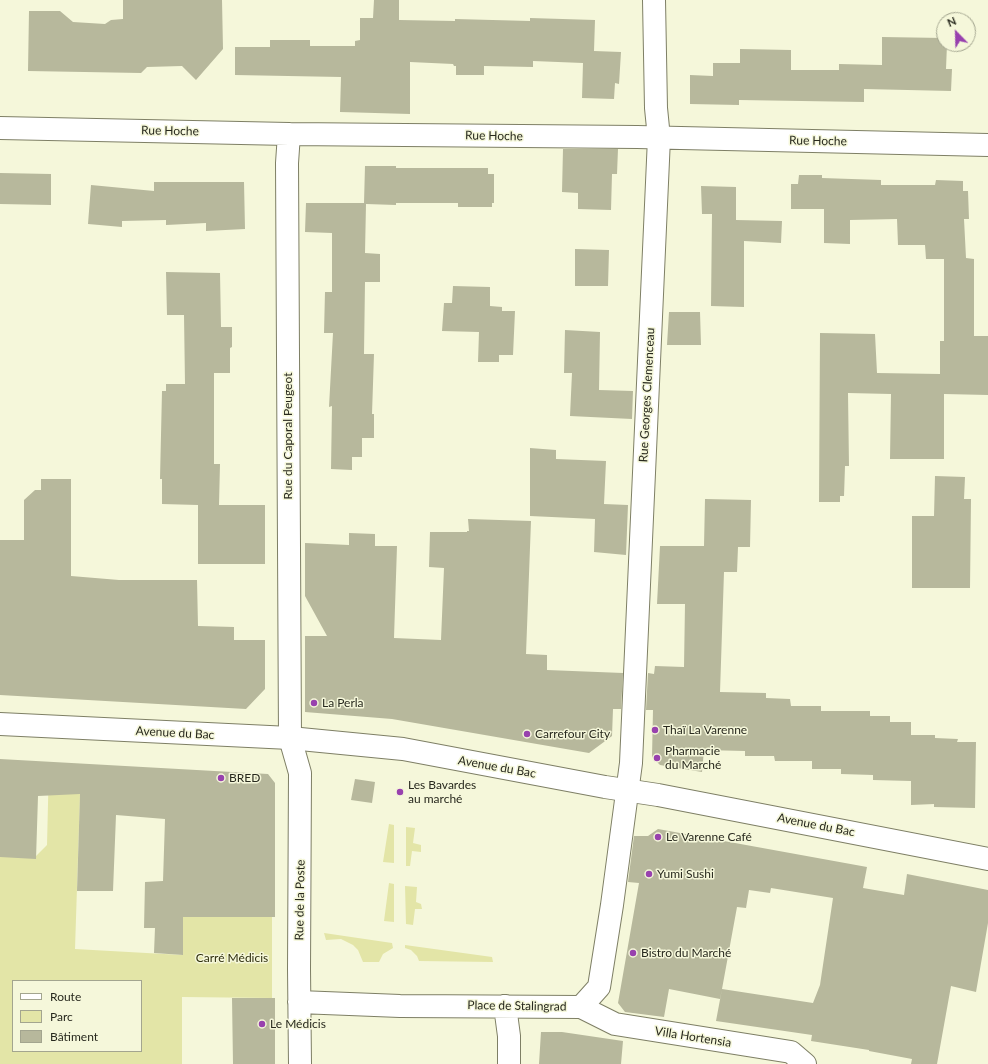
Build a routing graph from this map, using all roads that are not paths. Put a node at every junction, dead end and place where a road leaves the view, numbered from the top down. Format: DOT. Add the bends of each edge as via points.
graph roads {
  1 [pos="654,0"];
  2 [pos="0,128"];
  3 [pos="289,134"];
  4 [pos="659,138"];
  5 [pos="988,145"];
  6 [pos="0,724"];
  7 [pos="290,738"];
  8 [pos="628,790"];
  9 [pos="988,859"];
  10 [pos="299,1002"];
  11 [pos="505,1006"];
  12 [pos="581,1007"];
  13 [pos="300,1064"];
  14 [pos="509,1064"];
  15 [pos="805,1064"];
  1 -- 4 [label="street, Rue Georges Clemenceau"];
  2 -- 3 [label="street, Rue Hoche"];
  3 -- 4 [label="street, Rue Hoche"];
  3 -- 7 [label="street, Rue du Caporal Peugeot" via="287,179"];
  4 -- 5 [label="street, Rue Hoche"];
  4 -- 8 [label="street, Rue Georges Clemenceau"];
  6 -- 7 [label="street, Avenue du Bac"];
  7 -- 8 [label="street, Avenue du Bac" via="403,749"];
  7 -- 10 [label="street, Rue de la Poste" via="300,773"];
  8 -- 9 [label="street, Avenue du Bac"];
  8 -- 12 [label="street, Place de Stalingrad" via="599,987"];
  10 -- 11 [label="street, Place de Stalingrad" via="400,1006"];
  10 -- 13 [label="street, Rue de la Poste"];
  11 -- 12 [label="street, Place de Stalingrad"];
  11 -- 14 [label="street"];
  12 -- 15 [label="street, Villa Hortensia" via="615,1024 791,1052"];
}
